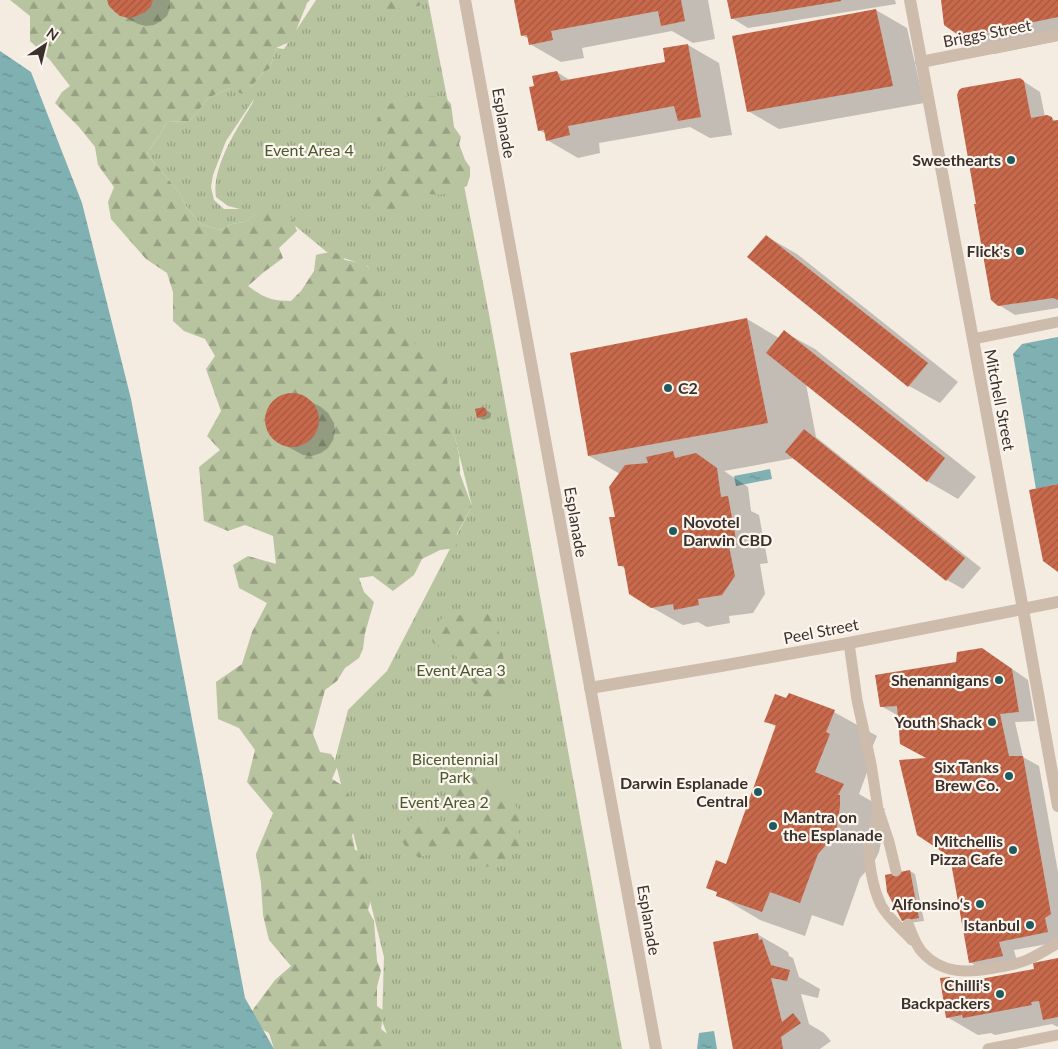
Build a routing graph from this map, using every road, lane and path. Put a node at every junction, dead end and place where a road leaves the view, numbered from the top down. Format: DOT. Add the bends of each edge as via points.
graph roads {
  1 [pos="465,0"];
  2 [pos="910,0"];
  3 [pos="1058,35"];
  4 [pos="922,62"];
  5 [pos="1058,322"];
  6 [pos="972,339"];
  7 [pos="1058,602"];
  8 [pos="1023,608"];
  9 [pos="849,643"];
  10 [pos="590,688"];
  11 [pos="1058,806"];
  12 [pos="878,809"];
  13 [pos="896,871"];
  14 [pos="908,924"];
  15 [pos="1058,943"];
  16 [pos="922,952"];
  17 [pos="1058,1035"];
  18 [pos="656,1049"];
  19 [pos="988,1049"];
  1 -- 10 [label="street, Esplanade"];
  2 -- 4 [label="street, Mitchell Street"];
  3 -- 4 [label="street, Briggs Street"];
  4 -- 6 [label="street, Mitchell Street"];
  5 -- 6 [label="lane"];
  6 -- 8 [label="street, Mitchell Street"];
  7 -- 8 [label="street, Peel Street"];
  8 -- 9 [label="street, Peel Street"];
  8 -- 11 [label="street, Mitchell Street"];
  9 -- 10 [label="street, Peel Street"];
  9 -- 12 [label="lane"];
  10 -- 18 [label="street, Esplanade"];
  12 -- 13 [label="lane"];
  12 -- 16 [label="lane" via="869,851 874,887 886,913"];
  14 -- 16 [label="lane"];
  15 -- 16 [label="lane" via="1013,965 973,972 944,967"];
  17 -- 19 [label="lane"];
}
